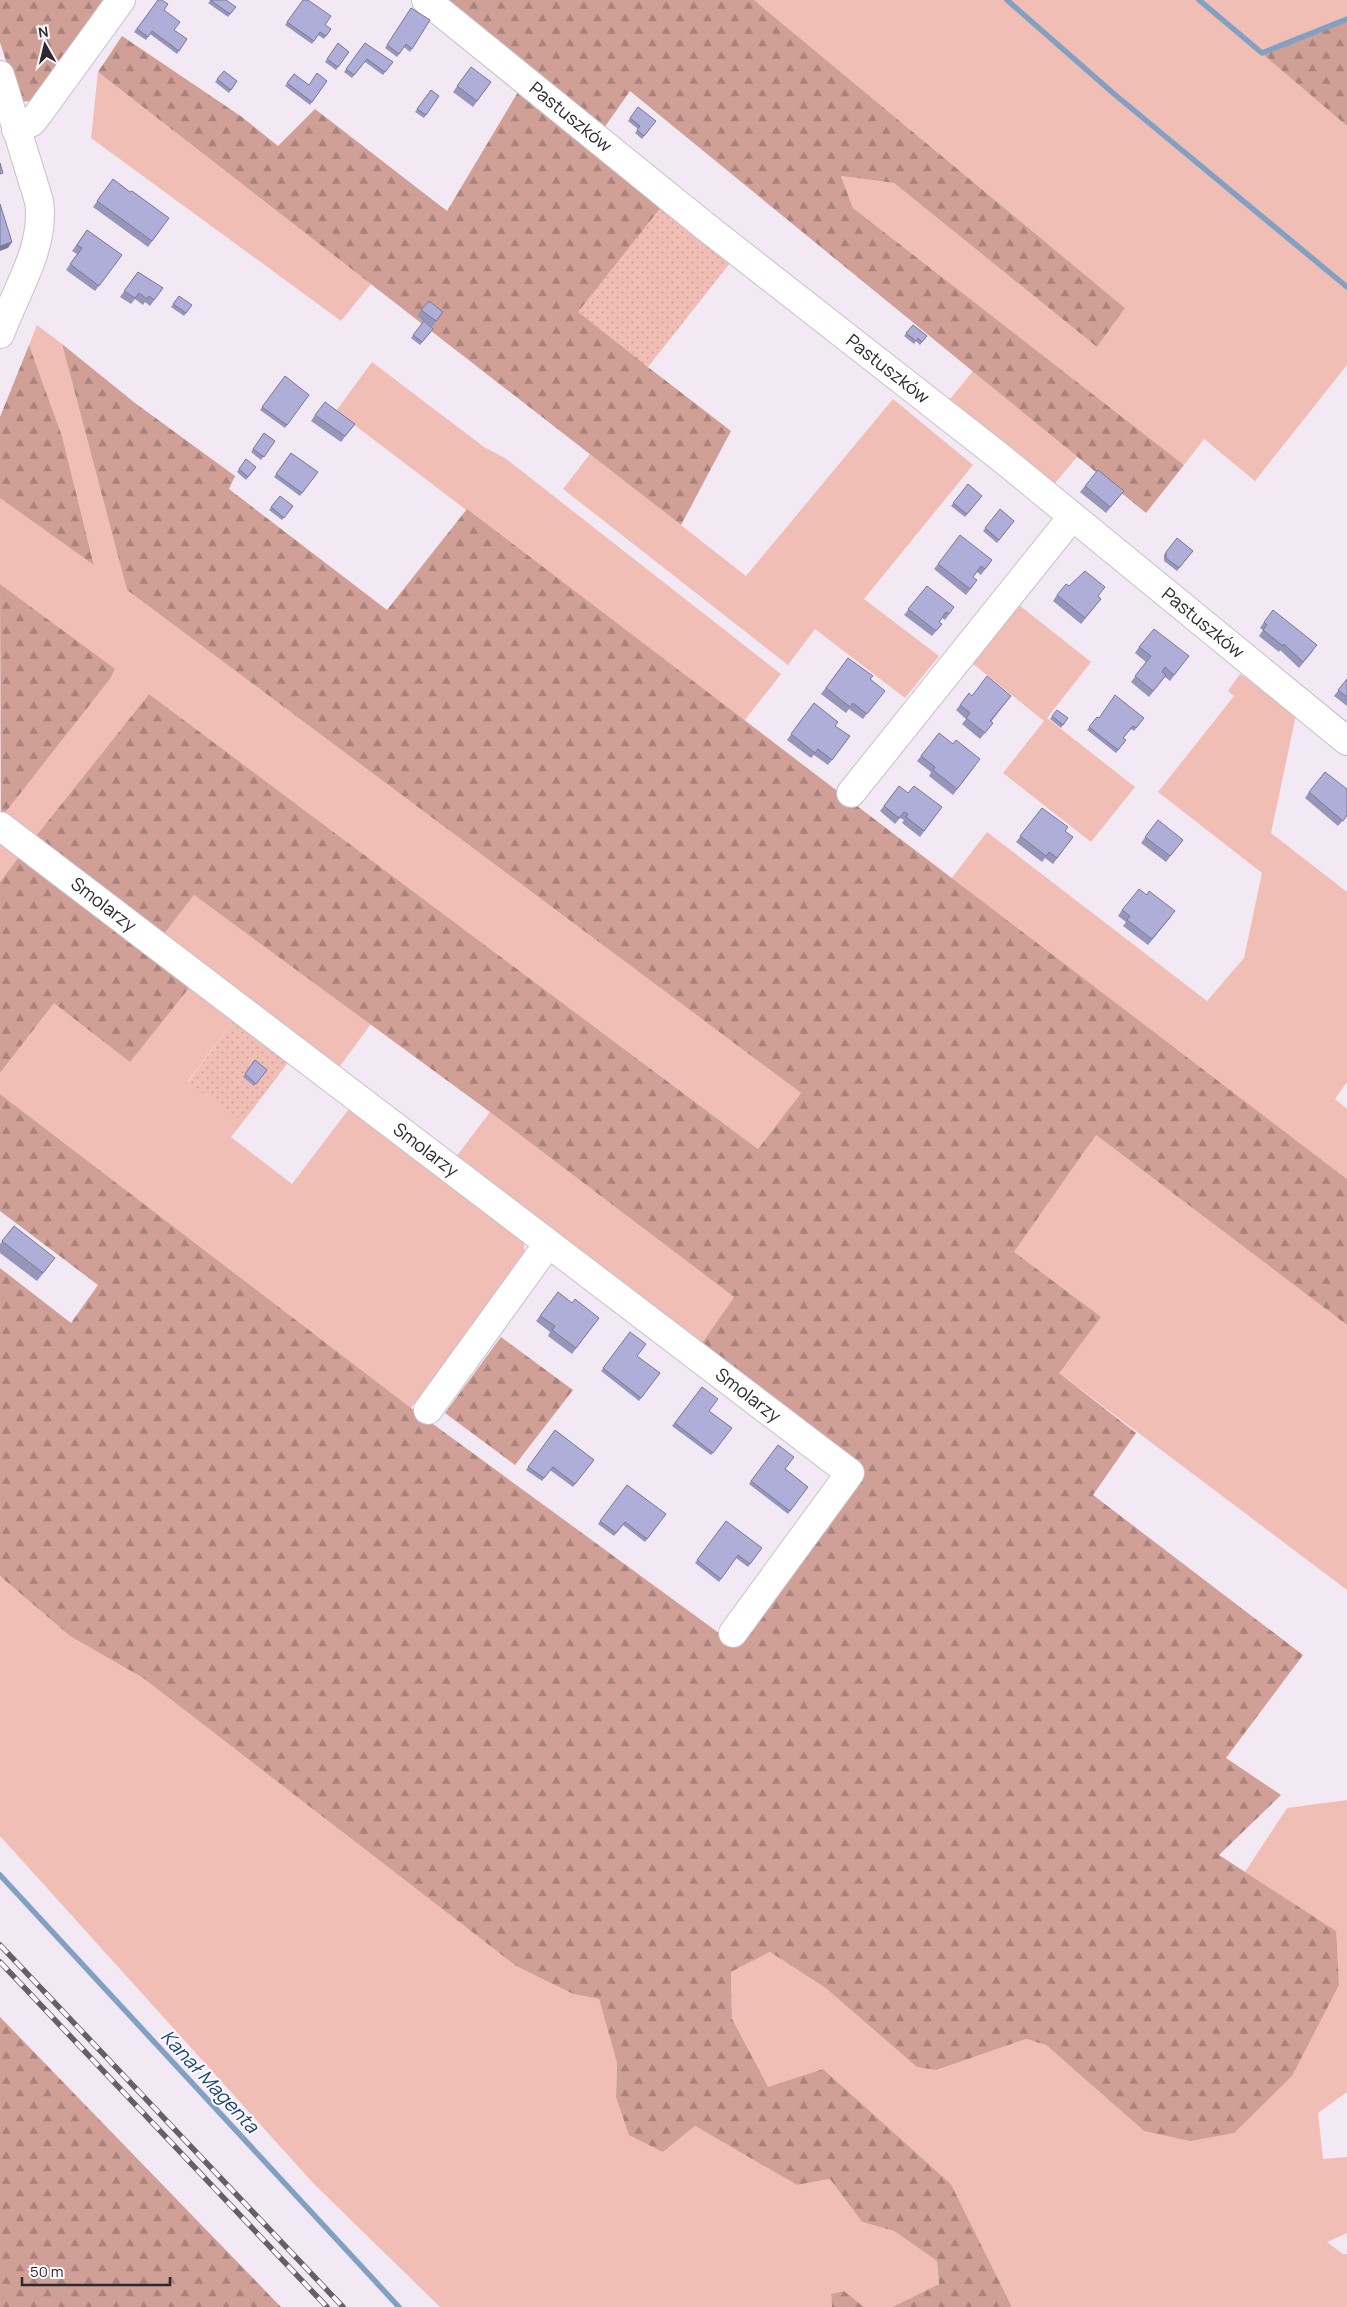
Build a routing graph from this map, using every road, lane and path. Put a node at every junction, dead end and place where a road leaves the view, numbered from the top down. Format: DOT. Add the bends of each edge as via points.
graph roads {
  1 [pos="120,0"];
  2 [pos="426,0"];
  3 [pos="0,75"];
  4 [pos="16,130"];
  5 [pos="0,334"];
  6 [pos="1072,516"];
  7 [pos="1347,741"];
  8 [pos="851,793"];
  9 [pos="0,826"];
  10 [pos="548,1244"];
  11 [pos="428,1410"];
  12 [pos="733,1632"];
  1 -- 4 [label="street" via="39,114 32,122"];
  2 -- 6 [label="street, Pastuszków" via="706,227"];
  3 -- 4 [label="street"];
  4 -- 5 [label="street" via="41,219 36,245"];
  6 -- 7 [label="street, Pastuszków"];
  6 -- 8 [label="street"];
  9 -- 10 [label="street, Smolarzy"];
  10 -- 11 [label="street"];
  10 -- 12 [label="street, Smolarzy" via="850,1473"];
}
